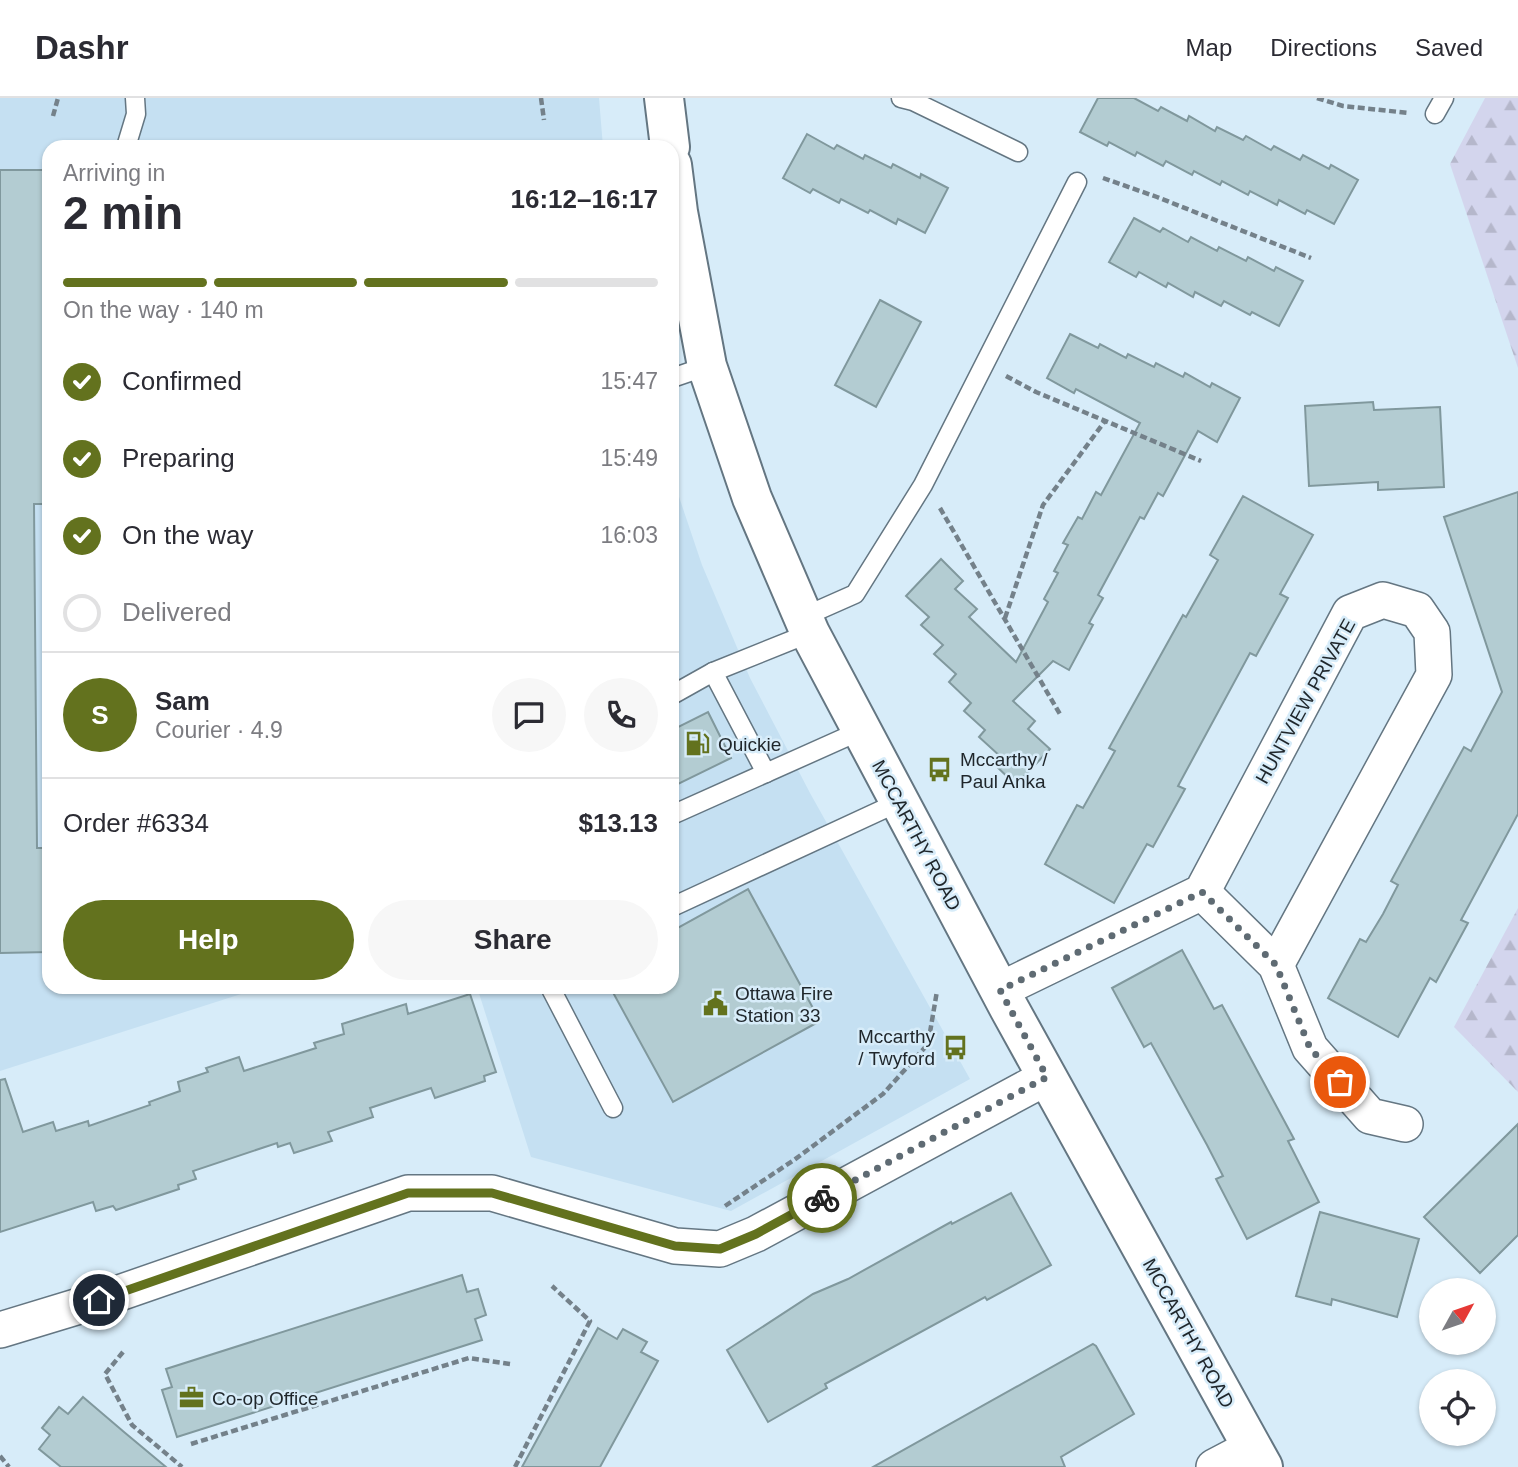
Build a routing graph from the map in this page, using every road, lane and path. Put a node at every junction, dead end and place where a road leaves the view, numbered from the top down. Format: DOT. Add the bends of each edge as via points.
graph roads {
  1 [pos="58,98"];
  2 [pos="135,98"];
  3 [pos="541,98"];
  4 [pos="664,98"];
  5 [pos="901,98"];
  6 [pos="1317,98"];
  7 [pos="1444,98"];
  8 [pos="1436,114"];
  9 [pos="53,116"];
  10 [pos="544,120"];
  11 [pos="128,140"];
  12 [pos="669,140"];
  13 [pos="1018,152"];
  14 [pos="1077,182"];
  15 [pos="679,225"];
  16 [pos="1311,258"];
  17 [pos="985,364"];
  18 [pos="690,372"];
  19 [pos="1104,421"];
  20 [pos="1201,461"];
  21 [pos="923,485"];
  22 [pos="1005,619"];
  23 [pos="806,625"];
  24 [pos="713,672"];
  25 [pos="679,691"];
  26 [pos="1061,716"];
  27 [pos="862,730"];
  28 [pos="766,773"];
  29 [pos="898,802"];
  30 [pos="679,812"];
  31 [pos="1202,892"];
  32 [pos="679,905"];
  33 [pos="1276,965"];
  34 [pos="1000,990"];
  35 [pos="937,991"];
  36 [pos="554,994"];
  37 [pos="1047,1077"];
  38 [pos="613,1108"];
  39 [pos="1405,1124"];
  40 [pos="675,1246"];
  41 [pos="552,1286"];
  42 [pos="0,1330"];
  43 [pos="123,1352"];
  44 [pos="510,1364"];
  45 [pos="191,1444"];
  46 [pos="0,1456"];
  47 [pos="1257,1457"];
  48 [pos="9,1467"];
  49 [pos="182,1467"];
  50 [pos="515,1467"];
  51 [pos="1214,1467"];
  1 -- 9 [label="path"];
  2 -- 11 [label="lane" via="136,114"];
  3 -- 10 [label="path"];
  4 -- 12 [label="street"];
  5 -- 13 [label="lane"];
  6 -- 8 [label="path" via="1343,106"];
  7 -- 8 [label="lane"];
  14 -- 16 [label="path" via="1105,178"];
  14 -- 17 [label="lane"];
  15 -- 18 [label="street, MCCARTHY ROAD"];
  17 -- 19 [label="path"];
  17 -- 21 [label="lane"];
  18 -- 23 [label="street, MCCARTHY ROAD" via="752,498"];
  19 -- 20 [label="path"];
  19 -- 22 [label="path" via="1042,505"];
  21 -- 22 [label="path"];
  21 -- 23 [label="lane" via="855,594"];
  22 -- 26 [label="path"];
  23 -- 24 [label="lane"];
  23 -- 27 [label="street, MCCARTHY ROAD"];
  24 -- 25 [label="lane"];
  24 -- 28 [label="lane"];
  27 -- 28 [label="lane"];
  27 -- 29 [label="street, MCCARTHY ROAD"];
  28 -- 30 [label="lane"];
  29 -- 32 [label="lane"];
  29 -- 34 [label="street, MCCARTHY ROAD"];
  31 -- 33 [label="street"];
  31 -- 33 [label="street, HUNTVIEW PRIVATE" via="1350,613 1383,600 1417,610 1432,632 1434,675"];
  31 -- 34 [label="street"];
  33 -- 39 [label="street" via="1310,1048 1370,1115"];
  34 -- 37 [label="street, MCCARTHY ROAD"];
  35 -- 40 [label="path" via="928,1044 883,1094"];
  36 -- 38 [label="lane"];
  37 -- 40 [label="street" via="756,1234 720,1249"];
  37 -- 47 [label="street, MCCARTHY ROAD"];
  40 -- 42 [label="street" via="492,1193 408,1193"];
  41 -- 50 [label="path" via="590,1321"];
  43 -- 49 [label="path" via="105,1374 132,1425"];
  44 -- 45 [label="path" via="469,1358"];
  46 -- 48 [label="path"];
  47 -- 51 [label="street"];
}
